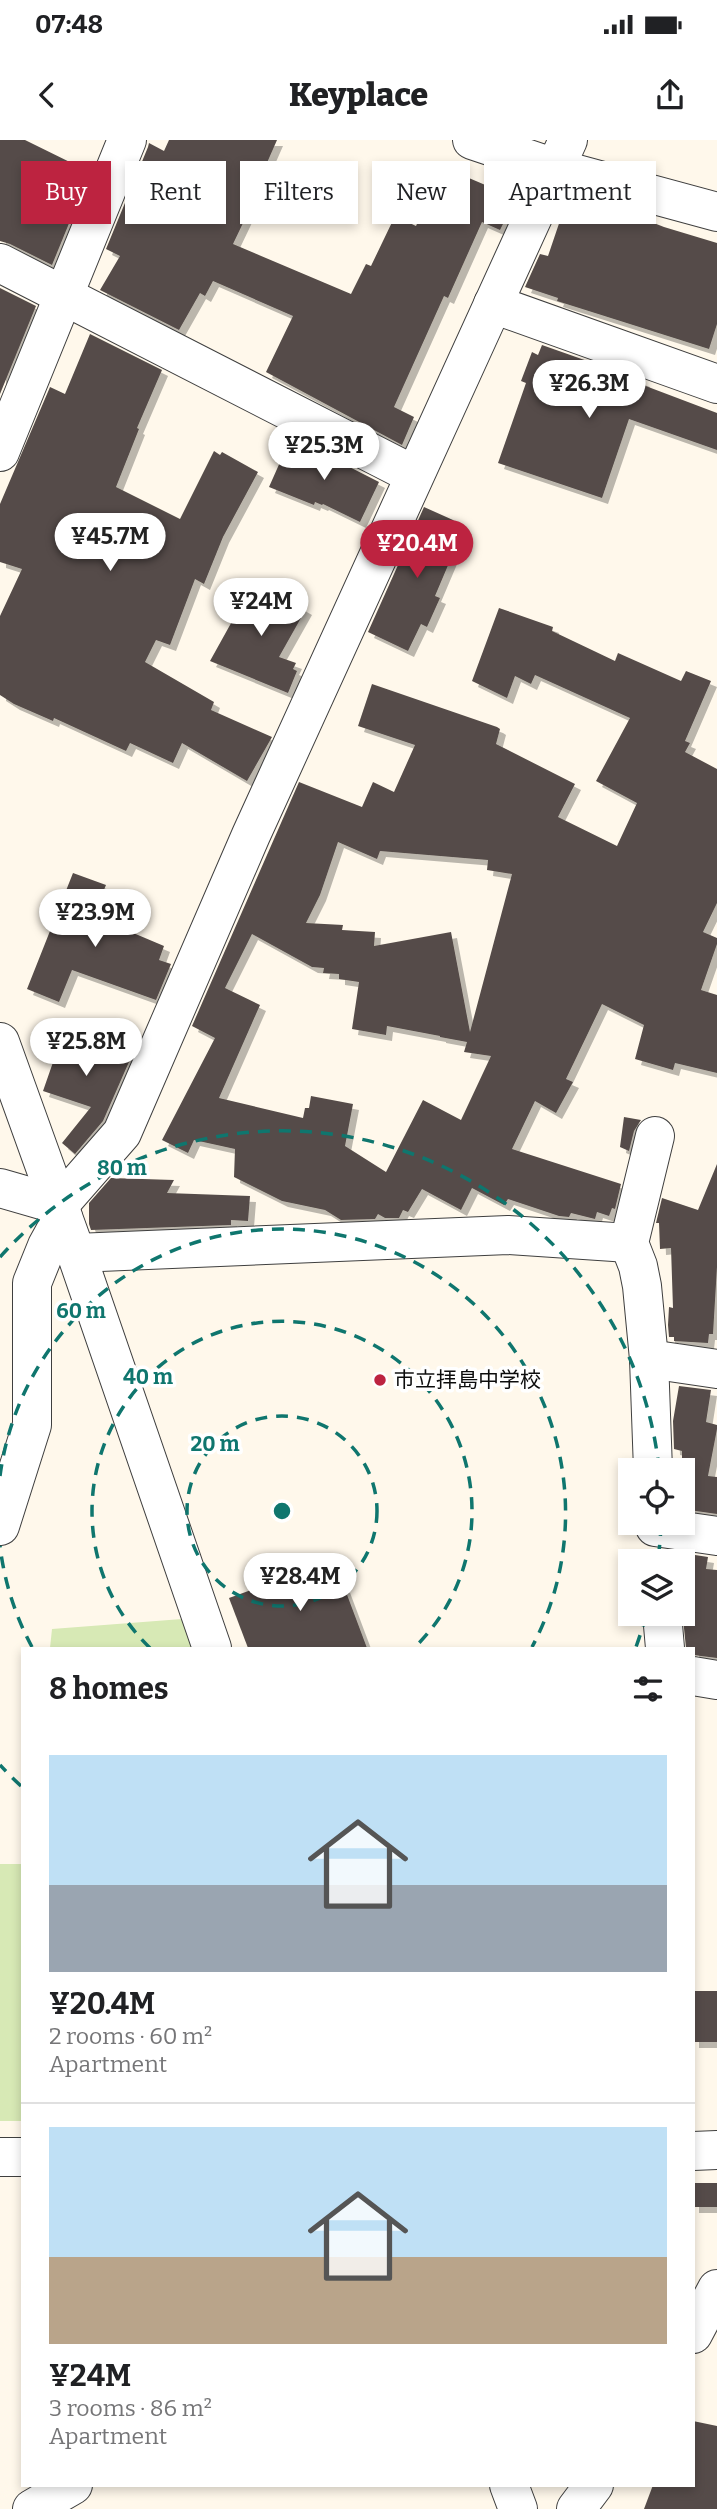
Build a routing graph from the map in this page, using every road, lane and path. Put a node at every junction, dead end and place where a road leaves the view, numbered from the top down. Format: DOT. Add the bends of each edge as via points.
graph roads {
  1 [pos="127,140"];
  2 [pos="471,140"];
  3 [pos="561,154"];
  4 [pos="717,212"];
  5 [pos="0,263"];
  6 [pos="65,297"];
  7 [pos="493,304"];
  8 [pos="717,384"];
  9 [pos="0,452"];
  10 [pos="414,475"];
  11 [pos="0,1042"];
  12 [pos="655,1136"];
  13 [pos="0,1188"];
  14 [pos="61,1211"];
  15 [pos="629,1243"];
  16 [pos="76,1253"];
  17 [pos="649,1359"];
  18 [pos="717,1369"];
  19 [pos="653,1458"];
  20 [pos="0,1526"];
  21 [pos="717,1536"];
  22 [pos="656,1537"];
  23 [pos="663,1626"];
  24 [pos="212,1647"];
  25 [pos="665,1647"];
  26 [pos="695,1676"];
  27 [pos="717,1680"];
  28 [pos="717,2150"];
  29 [pos="695,2151"];
  30 [pos="0,2157"];
  31 [pos="21,2157"];
  32 [pos="717,2288"];
  33 [pos="695,2330"];
  34 [pos="70,2487"];
  35 [pos="510,2487"];
  36 [pos="592,2487"];
  37 [pos="32,2509"];
  38 [pos="518,2509"];
  39 [pos="576,2509"];
  1 -- 6 [label="street"];
  2 -- 3 [label="street"];
  3 -- 4 [label="street"];
  3 -- 7 [label="street"];
  5 -- 6 [label="street"];
  6 -- 9 [label="street"];
  6 -- 10 [label="street"];
  7 -- 8 [label="street"];
  7 -- 10 [label="street"];
  10 -- 14 [label="street" via="122,1133"];
  11 -- 14 [label="street"];
  12 -- 15 [label="street"];
  13 -- 14 [label="street"];
  14 -- 16 [label="street"];
  14 -- 20 [label="street" via="32,1283 32,1425"];
  15 -- 16 [label="street" via="508,1235"];
  15 -- 17 [label="street" via="642,1286"];
  16 -- 24 [label="street"];
  17 -- 18 [label="street"];
  17 -- 19 [label="street"];
  21 -- 22 [label="street"];
  23 -- 25 [label="street"];
  26 -- 27 [label="street"];
  28 -- 29 [label="street"];
  30 -- 31 [label="street"];
  32 -- 33 [label="street"];
  34 -- 37 [label="street"];
  35 -- 38 [label="street"];
  36 -- 39 [label="street"];
}
